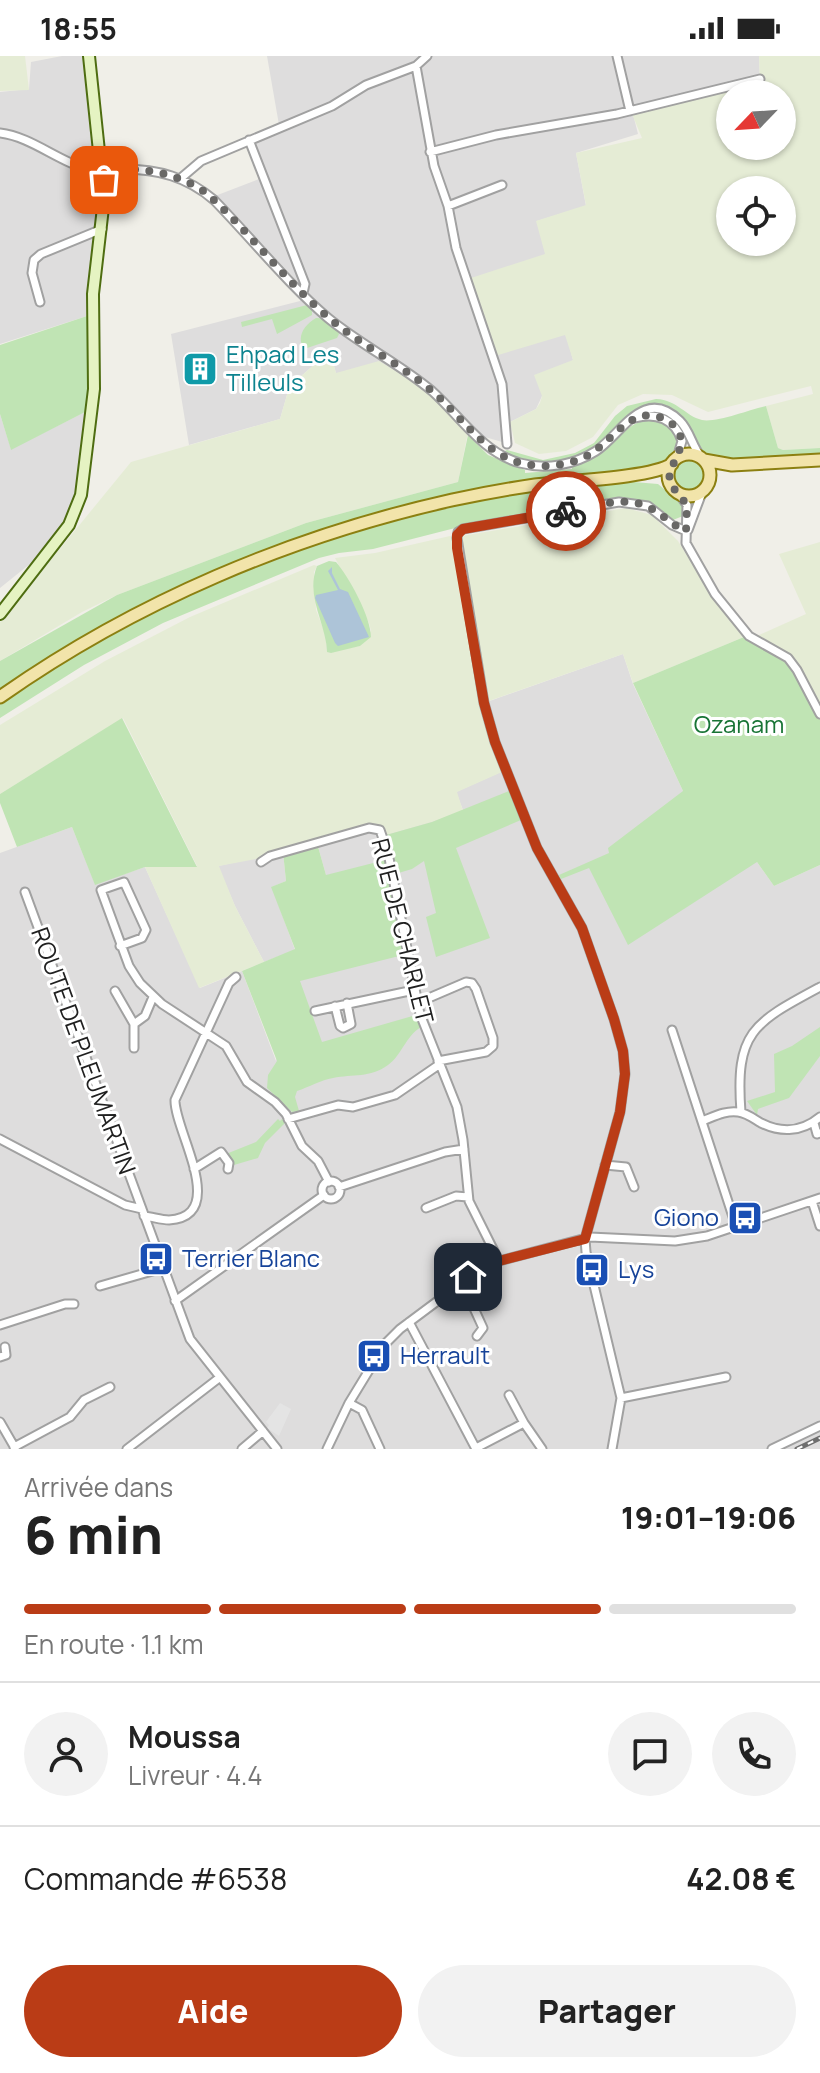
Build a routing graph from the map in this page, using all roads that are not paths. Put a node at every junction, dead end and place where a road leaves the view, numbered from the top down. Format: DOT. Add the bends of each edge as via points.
graph roads {
  1 [pos="89,56"];
  2 [pos="427,56"];
  3 [pos="617,56"];
  4 [pos="416,66"];
  5 [pos="760,79"];
  6 [pos="630,111"];
  7 [pos="0,133"];
  8 [pos="249,140"];
  9 [pos="430,152"];
  10 [pos="102,170"];
  11 [pos="181,178"];
  12 [pos="502,185"];
  13 [pos="448,206"];
  14 [pos="102,229"];
  15 [pos="303,293"];
  16 [pos="40,302"];
  17 [pos="626,423"];
  18 [pos="507,444"];
  19 [pos="702,458"];
  20 [pos="820,460"];
  21 [pos="674,461"];
  22 [pos="768,464"];
  23 [pos="624,476"];
  24 [pos="705,488"];
  25 [pos="675,489"];
  26 [pos="686,531"];
  27 [pos="0,614"];
  28 [pos="0,697"];
  29 [pos="820,714"];
  30 [pos="261,862"];
  31 [pos="25,892"];
  32 [pos="120,946"];
  33 [pos="236,977"];
  34 [pos="820,987"];
  35 [pos="414,990"];
  36 [pos="115,991"];
  37 [pos="153,997"];
  38 [pos="347,1003"];
  39 [pos="417,1003"];
  40 [pos="335,1006"];
  41 [pos="315,1011"];
  42 [pos="134,1024"];
  43 [pos="672,1030"];
  44 [pos="206,1031"];
  45 [pos="134,1048"];
  46 [pos="439,1062"];
  47 [pos="741,1112"];
  48 [pos="288,1119"];
  49 [pos="817,1120"];
  50 [pos="702,1121"];
  51 [pos="820,1133"];
  52 [pos="0,1139"];
  53 [pos="464,1149"];
  54 [pos="605,1165"];
  55 [pos="194,1169"];
  56 [pos="228,1169"];
  57 [pos="329,1182"];
  58 [pos="339,1187"];
  59 [pos="634,1187"];
  60 [pos="324,1195"];
  61 [pos="468,1197"];
  62 [pos="816,1199"];
  63 [pos="426,1208"];
  64 [pos="143,1213"];
  65 [pos="159,1219"];
  66 [pos="736,1226"];
  67 [pos="820,1226"];
  68 [pos="151,1235"];
  69 [pos="585,1239"];
  70 [pos="499,1261"];
  71 [pos="163,1268"];
  72 [pos="462,1282"];
  73 [pos="100,1286"];
  74 [pos="175,1301"];
  75 [pos="74,1304"];
  76 [pos="409,1322"];
  77 [pos="0,1325"];
  78 [pos="477,1336"];
  79 [pos="5,1347"];
  80 [pos="0,1357"];
  81 [pos="726,1377"];
  82 [pos="219,1378"];
  83 [pos="110,1387"];
  84 [pos="509,1395"];
  85 [pos="621,1398"];
  86 [pos="349,1403"];
  87 [pos="0,1422"];
  88 [pos="524,1423"];
  89 [pos="820,1426"];
  90 [pos="263,1431"];
  91 [pos="15,1448"];
  92 [pos="127,1449"];
  93 [pos="242,1449"];
  94 [pos="277,1449"];
  95 [pos="327,1449"];
  96 [pos="380,1449"];
  97 [pos="476,1449"];
  98 [pos="542,1449"];
  99 [pos="612,1449"];
  100 [pos="772,1449"];
  1 -- 10 [label="main road"];
  2 -- 4 [label="street"];
  3 -- 6 [label="street"];
  4 -- 8 [label="street"];
  4 -- 9 [label="street"];
  5 -- 6 [label="street"];
  6 -- 9 [label="street"];
  7 -- 10 [label="street"];
  8 -- 11 [label="street" via="201,161"];
  8 -- 15 [label="street" via="305,284"];
  9 -- 13 [label="street"];
  10 -- 11 [label="street" via="145,170"];
  10 -- 14 [label="main road"];
  11 -- 15 [label="street" via="214,200"];
  12 -- 13 [label="street"];
  13 -- 18 [label="street" via="456,248 502,384"];
  14 -- 16 [label="street" via="34,260"];
  14 -- 27 [label="main road" via="93,294 94,389 79,503 59,540"];
  15 -- 17 [label="street" via="337,325 431,390 486,445 516,462 573,462 599,449"];
  17 -- 19 [label="street" via="647,410 672,414"];
  17 -- 21 [label="street" via="647,415 668,421 682,441"];
  19 -- 21 [label="main road" via="690,454"];
  19 -- 22 [label="main road" via="722,465"];
  19 -- 24 [label="main road" via="710,473"];
  20 -- 22 [label="main road"];
  21 -- 23 [label="main road" via="657,472"];
  21 -- 25 [label="main road" via="669,474"];
  22 -- 24 [label="main road" via="725,473"];
  23 -- 25 [label="main road"];
  23 -- 28 [label="main road" via="462,498 306,541 142,611"];
  24 -- 25 [label="main road" via="689,495"];
  24 -- 26 [label="street"];
  25 -- 26 [label="street" via="687,505"];
  26 -- 29 [label="street" via="686,543 728,612 749,636 788,658"];
  26 -- 54 [label="street" via="645,505 615,502 463,529 457,535 495,742 537,848 582,928 621,1042 622,1105"];
  30 -- 35 [label="street, RUE DE CHARLET" via="378,829 389,859"];
  31 -- 64 [label="street, ROUTE DE PLEUMARTIN"];
  32 -- 32 [label="street" via="101,890 124,882 146,933"];
  32 -- 37 [label="street" via="134,975"];
  33 -- 44 [label="street"];
  34 -- 47 [label="street" via="775,1011 751,1035 740,1063"];
  35 -- 38 [label="street"];
  35 -- 39 [label="street, RUE DE CHARLET"];
  36 -- 42 [label="street"];
  37 -- 42 [label="street" via="145,1016"];
  37 -- 44 [label="street"];
  38 -- 40 [label="street"];
  38 -- 40 [label="street" via="349,1027 340,1027"];
  39 -- 46 [label="street, RUE DE CHARLET"];
  39 -- 46 [label="street" via="466,982 476,989 492,1048"];
  40 -- 41 [label="street"];
  42 -- 45 [label="street"];
  43 -- 50 [label="street"];
  44 -- 48 [label="street" via="226,1046 247,1082"];
  44 -- 55 [label="street" via="175,1100"];
  46 -- 48 [label="street" via="395,1095"];
  46 -- 53 [label="street, RUE DE CHARLET" via="455,1103"];
  47 -- 49 [label="street" via="780,1130"];
  47 -- 50 [label="street"];
  48 -- 57 [label="street"];
  49 -- 51 [label="street"];
  50 -- 66 [label="street"];
  52 -- 64 [label="street"];
  53 -- 58 [label="street"];
  53 -- 61 [label="street, RUE DE CHARLET"];
  54 -- 59 [label="street" via="625,1167"];
  54 -- 69 [label="street"];
  55 -- 56 [label="street" via="221,1152"];
  55 -- 65 [label="street" via="198,1193 192,1207 179,1218"];
  57 -- 58 [label="street"];
  57 -- 60 [label="street"];
  58 -- 60 [label="street" via="336,1198"];
  60 -- 74 [label="street"];
  61 -- 63 [label="street" via="456,1196"];
  61 -- 70 [label="street, RUE DE CHARLET"];
  62 -- 66 [label="street"];
  62 -- 67 [label="street"];
  64 -- 65 [label="street"];
  64 -- 68 [label="street, ROUTE DE PLEUMARTIN"];
  65 -- 68 [label="street"];
  66 -- 69 [label="street" via="684,1240"];
  68 -- 71 [label="street, ROUTE DE PLEUMARTIN"];
  69 -- 70 [label="street"];
  69 -- 85 [label="street"];
  70 -- 72 [label="street"];
  71 -- 73 [label="street"];
  71 -- 74 [label="street, ROUTE DE PLEUMARTIN"];
  72 -- 76 [label="street"];
  72 -- 78 [label="street" via="483,1328"];
  74 -- 82 [label="street, ROUTE DE PLEUMARTIN" via="194,1347"];
  75 -- 77 [label="street"];
  76 -- 86 [label="street" via="380,1351"];
  76 -- 97 [label="street"];
  79 -- 80 [label="street" via="6,1355"];
  81 -- 85 [label="street"];
  82 -- 90 [label="street, ROUTE DE PLEUMARTIN"];
  82 -- 92 [label="street"];
  83 -- 91 [label="street"];
  84 -- 88 [label="street"];
  85 -- 99 [label="street"];
  86 -- 95 [label="street"];
  86 -- 96 [label="street" via="362,1410"];
  87 -- 91 [label="street"];
  88 -- 97 [label="street"];
  88 -- 98 [label="street"];
  89 -- 100 [label="street"];
  90 -- 93 [label="street"];
  90 -- 94 [label="street, ROUTE DE PLEUMARTIN"];
}
